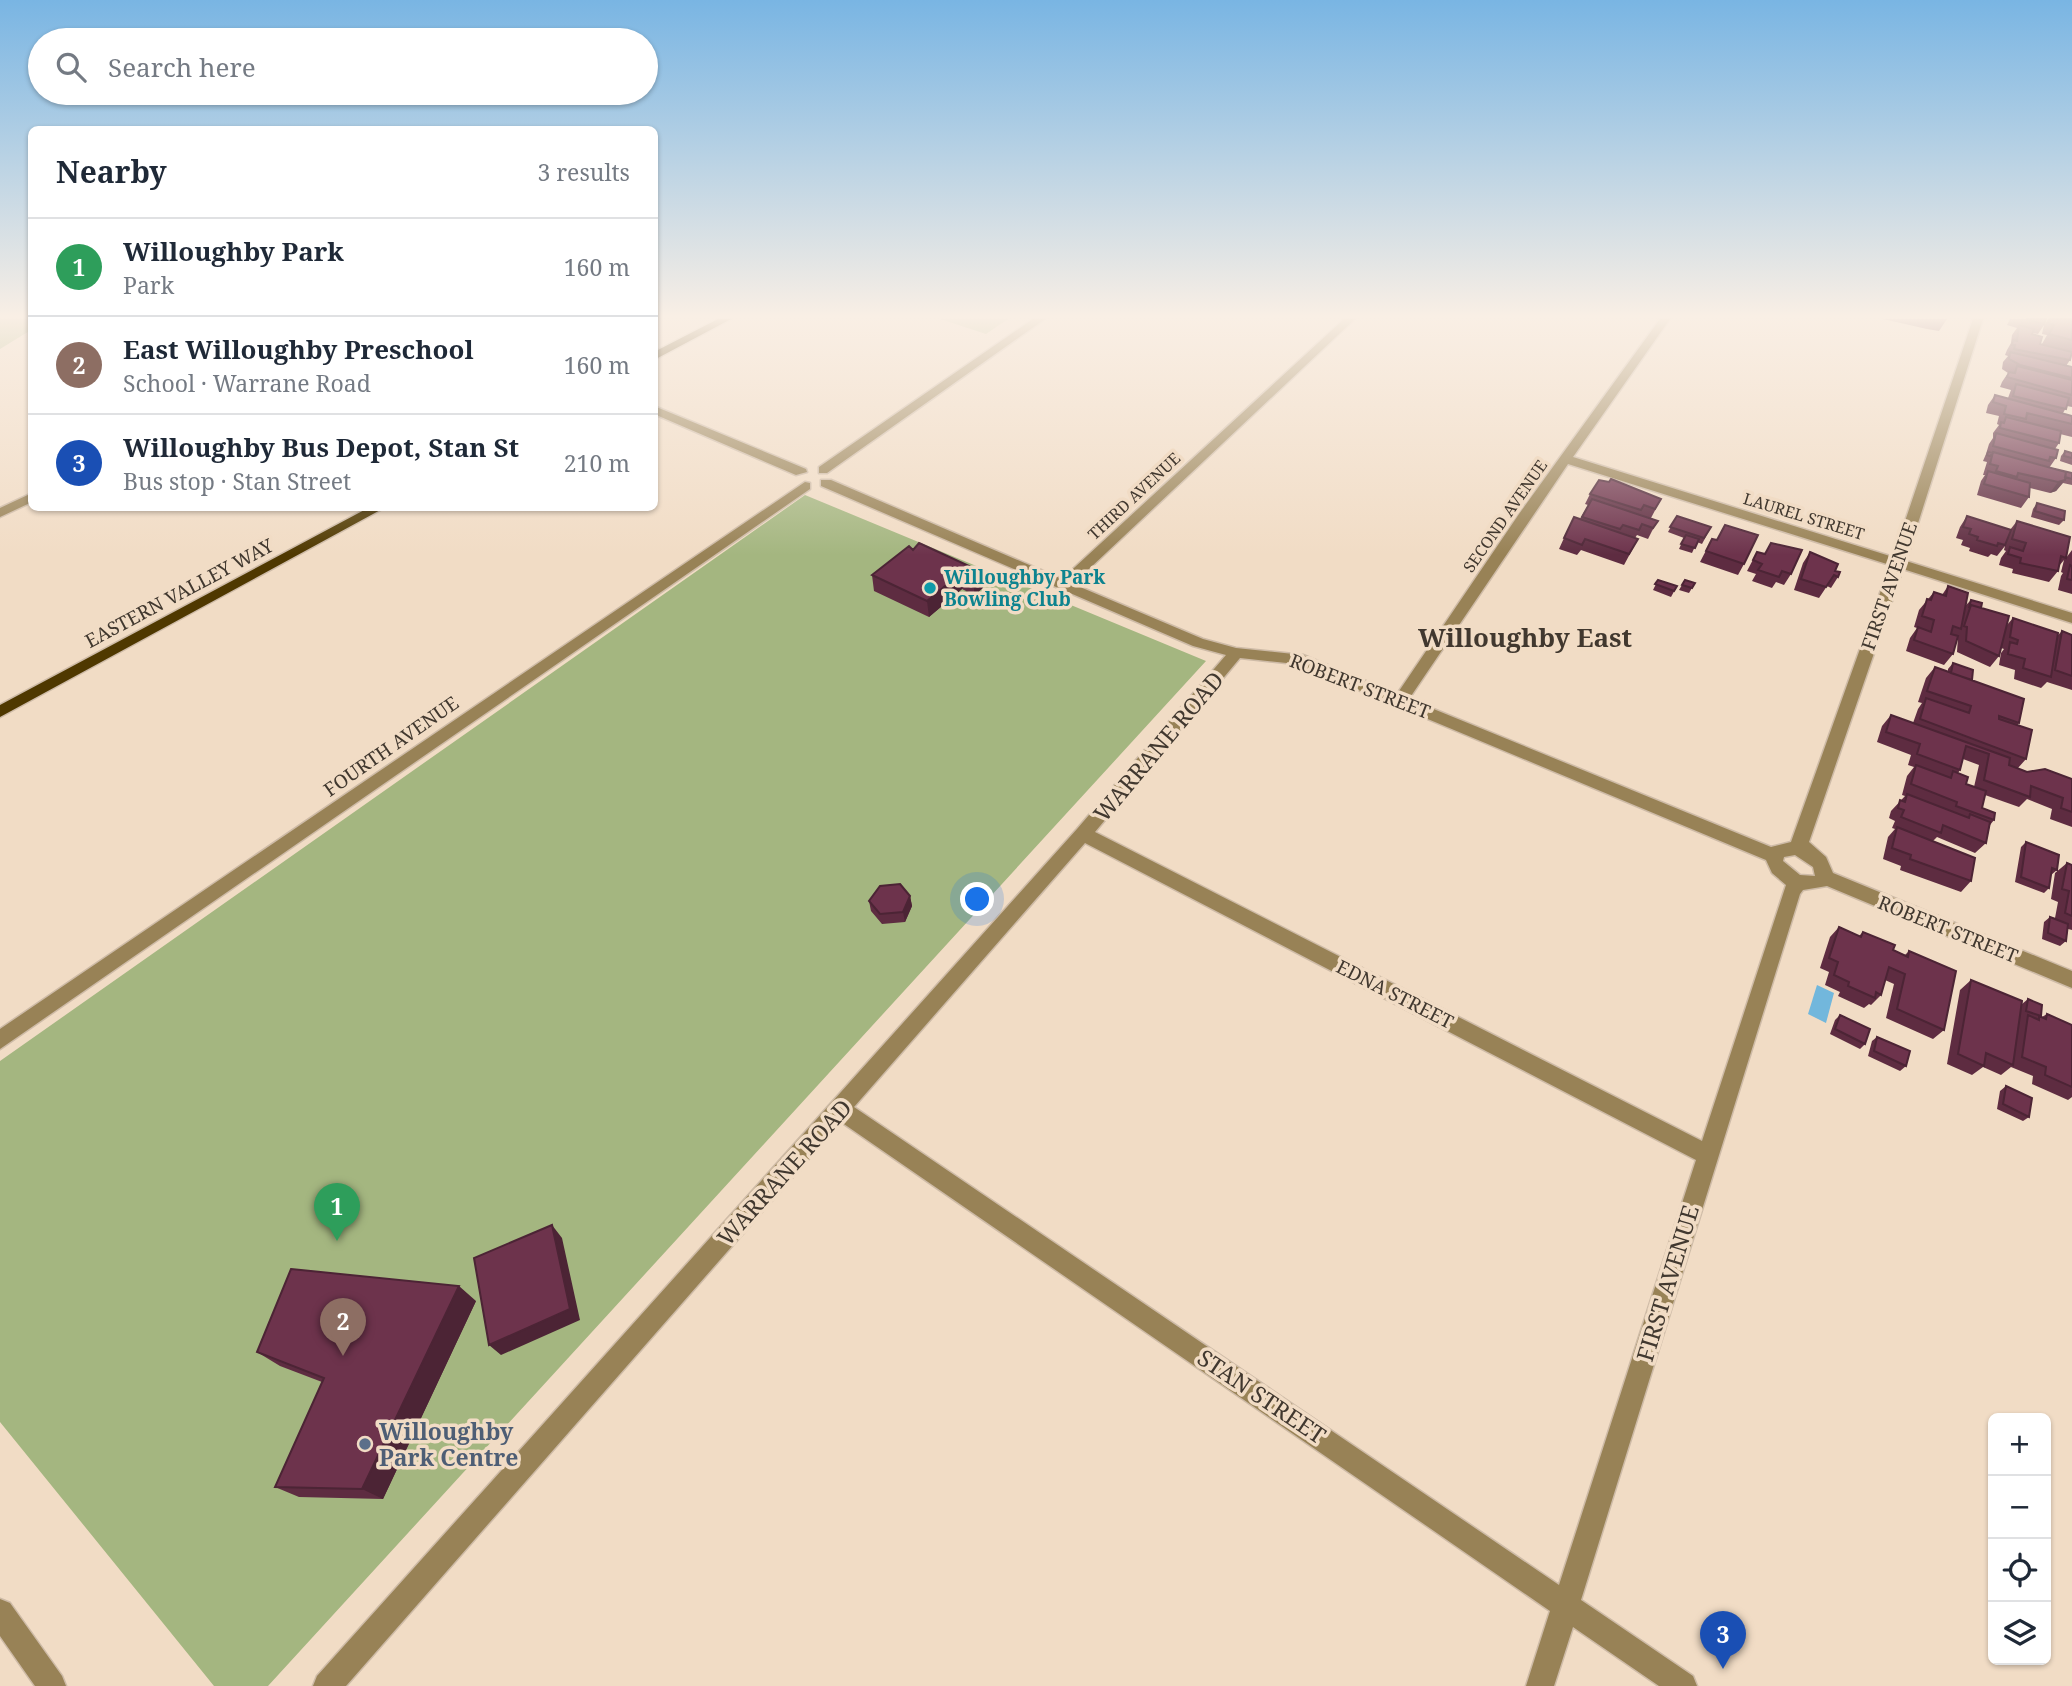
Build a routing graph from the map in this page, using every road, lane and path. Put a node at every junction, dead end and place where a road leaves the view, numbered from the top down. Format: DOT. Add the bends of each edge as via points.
graph roads {
  1 [pos="932,398"];
  2 [pos="1265,398"];
  3 [pos="1610,398"];
  4 [pos="1952,398"];
  5 [pos="658,411"];
  6 [pos="1566,460"];
  7 [pos="824,476"];
  8 [pos="803,479"];
  9 [pos="28,499"];
  10 [pos="371,511"];
  11 [pos="0,513"];
  12 [pos="1898,563"];
  13 [pos="1065,584"];
  14 [pos="2072,618"];
  15 [pos="1236,653"];
  16 [pos="1401,699"];
  17 [pos="0,712"];
  18 [pos="1083,834"];
  19 [pos="1804,851"];
  20 [pos="1774,856"];
  21 [pos="1824,877"];
  22 [pos="1799,883"];
  23 [pos="2072,979"];
  24 [pos="0,1040"];
  25 [pos="840,1109"];
  26 [pos="1706,1154"];
  27 [pos="1568,1605"];
  28 [pos="0,1613"];
  29 [pos="52,1686"];
  30 [pos="327,1686"];
  31 [pos="1540,1686"];
  32 [pos="1683,1686"];
  1 -- 7 [label="street"];
  2 -- 13 [label="street, THIRD AVENUE"];
  3 -- 6 [label="street, SECOND AVENUE"];
  4 -- 12 [label="street, FIRST AVENUE"];
  5 -- 8 [label="street"];
  6 -- 12 [label="street, LAUREL STREET"];
  6 -- 16 [label="street, SECOND AVENUE"];
  7 -- 8 [label="street"];
  7 -- 13 [label="street, ROBERT STREET"];
  8 -- 24 [label="street, FOURTH AVENUE"];
  9 -- 11 [label="street"];
  10 -- 17 [label="main road, EASTERN VALLEY WAY"];
  12 -- 14 [label="street, LAUREL STREET"];
  12 -- 19 [label="street, FIRST AVENUE" via="1800,842"];
  13 -- 15 [label="street, ROBERT STREET" via="1198,643"];
  15 -- 16 [label="street, ROBERT STREET" via="1297,659"];
  15 -- 18 [label="street, WARRANE ROAD"];
  16 -- 20 [label="street, ROBERT STREET"];
  18 -- 25 [label="street, WARRANE ROAD"];
  18 -- 26 [label="street, EDNA STREET"];
  19 -- 20 [label="street" via="1782,849"];
  19 -- 21 [label="street" via="1823,866"];
  20 -- 22 [label="street" via="1783,874"];
  21 -- 22 [label="street" via="1815,884"];
  21 -- 23 [label="street, ROBERT STREET"];
  22 -- 26 [label="street, FIRST AVENUE" via="1792,891"];
  25 -- 27 [label="street, STAN STREET"];
  25 -- 30 [label="street, WARRANE ROAD"];
  26 -- 27 [label="street, FIRST AVENUE"];
  27 -- 31 [label="street, FIRST AVENUE"];
  27 -- 32 [label="street, STAN STREET"];
  28 -- 29 [label="street"];
}
